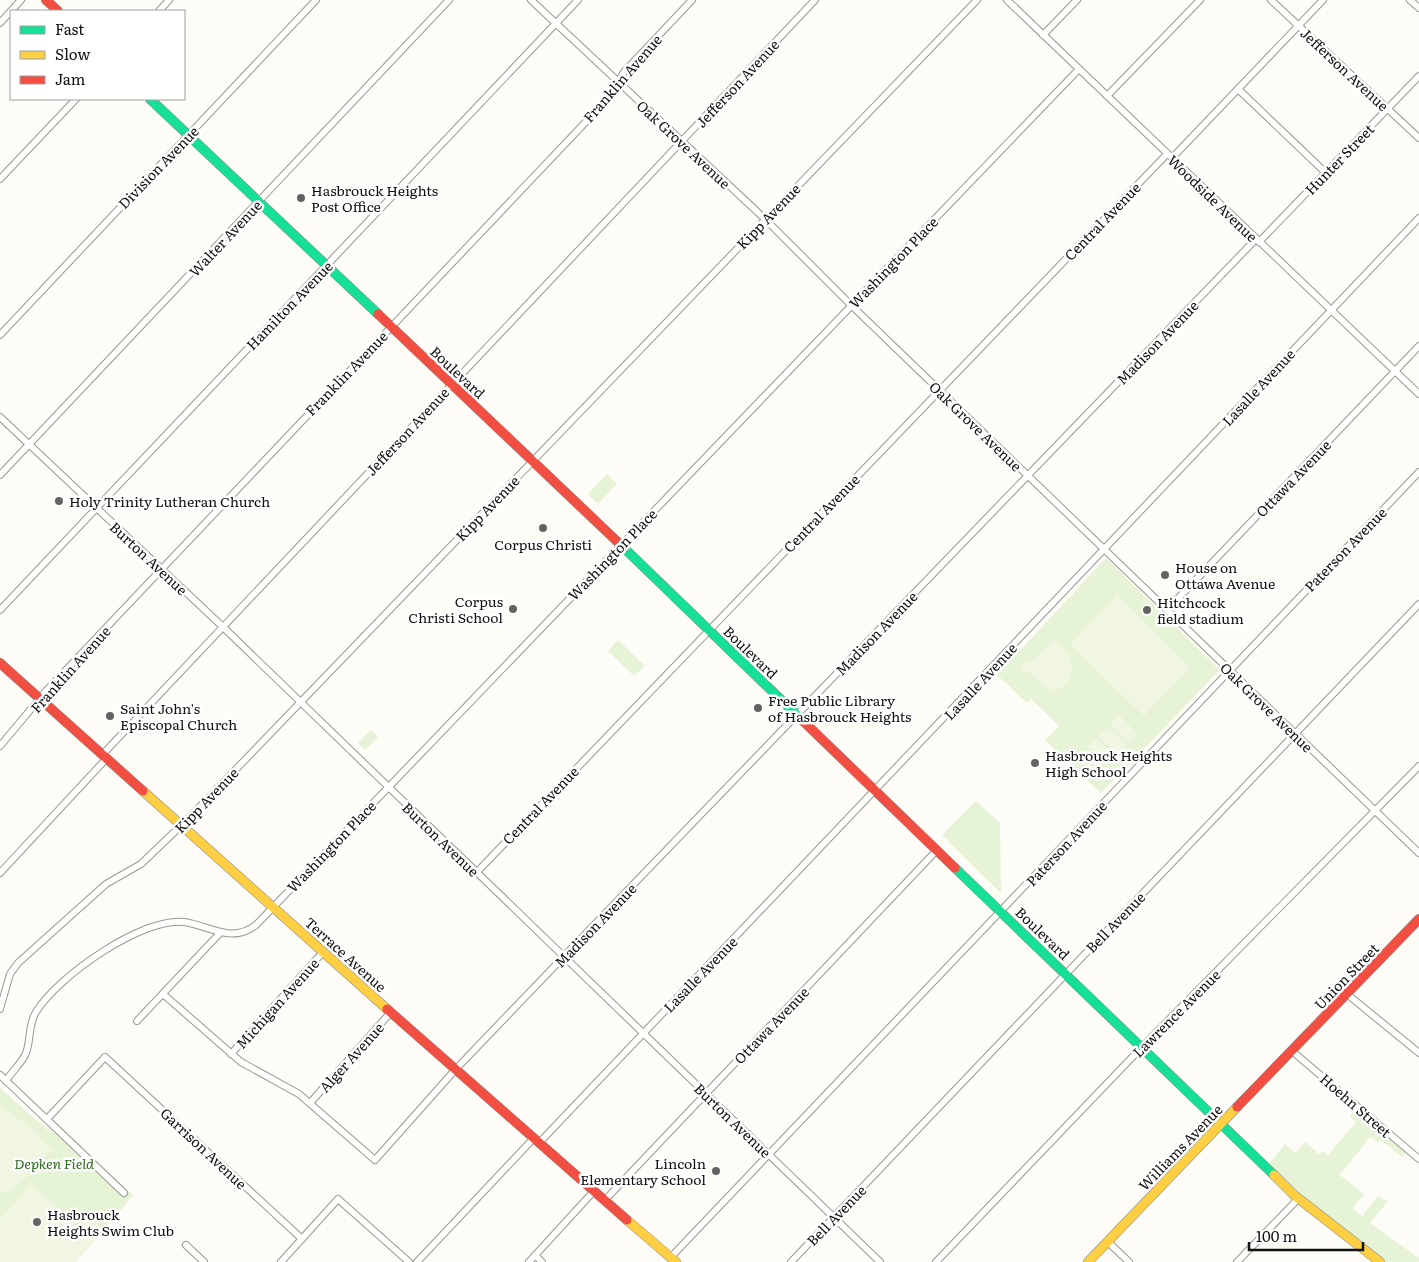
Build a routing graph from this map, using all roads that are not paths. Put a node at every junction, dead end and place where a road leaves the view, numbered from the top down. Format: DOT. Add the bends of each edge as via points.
graph roads {
  1 [pos="21,0"];
  2 [pos="46,0"];
  3 [pos="169,0"];
  4 [pos="316,0"];
  5 [pos="449,0"];
  6 [pos="531,0"];
  7 [pos="578,0"];
  8 [pos="692,0"];
  9 [pos="815,0"];
  10 [pos="977,0"];
  11 [pos="1007,0"];
  12 [pos="1077,0"];
  13 [pos="1200,0"];
  14 [pos="1271,0"];
  15 [pos="1323,0"];
  16 [pos="1410,0"];
  17 [pos="1419,8"];
  18 [pos="11,10"];
  19 [pos="57,10"];
  20 [pos="160,10"];
  21 [pos="10,12"];
  22 [pos="0,22"];
  23 [pos="556,23"];
  24 [pos="1298,26"];
  25 [pos="1043,35"];
  26 [pos="1079,69"];
  27 [pos="1419,76"];
  28 [pos="618,83"];
  29 [pos="1238,89"];
  30 [pos="1108,96"];
  31 [pos="75,100"];
  32 [pos="151,100"];
  33 [pos="1387,109"];
  34 [pos="189,135"];
  35 [pos="1419,138"];
  36 [pos="682,141"];
  37 [pos="1169,156"];
  38 [pos="1326,173"];
  39 [pos="0,179"];
  40 [pos="258,202"];
  41 [pos="1419,218"];
  42 [pos="764,219"];
  43 [pos="1257,241"];
  44 [pos="326,265"];
  45 [pos="851,306"];
  46 [pos="1331,311"];
  47 [pos="391,327"];
  48 [pos="0,335"];
  49 [pos="1419,346"];
  50 [pos="1395,371"];
  51 [pos="452,384"];
  52 [pos="939,390"];
  53 [pos="1419,394"];
  54 [pos="0,417"];
  55 [pos="29,444"];
  56 [pos="533,461"];
  57 [pos="1419,472"];
  58 [pos="0,475"];
  59 [pos="1028,476"];
  60 [pos="96,508"];
  61 [pos="621,546"];
  62 [pos="1104,550"];
  63 [pos="162,570"];
  64 [pos="1419,604"];
  65 [pos="0,610"];
  66 [pos="1167,610"];
  67 [pos="223,627"];
  68 [pos="709,630"];
  69 [pos="0,663"];
  70 [pos="1229,670"];
  71 [pos="40,699"];
  72 [pos="298,704"];
  73 [pos="796,715"];
  74 [pos="1295,733"];
  75 [pos="0,746"];
  76 [pos="105,756"];
  77 [pos="1419,766"];
  78 [pos="388,788"];
  79 [pos="875,791"];
  80 [pos="1376,811"];
  81 [pos="182,825"];
  82 [pos="937,850"];
  83 [pos="1419,853"];
  84 [pos="0,873"];
  85 [pos="476,873"];
  86 [pos="274,906"];
  87 [pos="1001,912"];
  88 [pos="1419,919"];
  89 [pos="220,933"];
  90 [pos="323,952"];
  91 [pos="564,957"];
  92 [pos="1065,974"];
  93 [pos="163,994"];
  94 [pos="1347,994"];
  95 [pos="0,1009"];
  96 [pos="391,1012"];
  97 [pos="137,1021"];
  98 [pos="643,1034"];
  99 [pos="1141,1048"];
  100 [pos="1292,1051"];
  101 [pos="1419,1053"];
  102 [pos="231,1054"];
  103 [pos="455,1070"];
  104 [pos="0,1075"];
  105 [pos="6,1080"];
  106 [pos="706,1094"];
  107 [pos="310,1103"];
  108 [pos="47,1119"];
  109 [pos="1221,1125"];
  110 [pos="536,1141"];
  111 [pos="769,1155"];
  112 [pos="1419,1159"];
  113 [pos="594,1191"];
  114 [pos="124,1193"];
  115 [pos="1298,1199"];
  116 [pos="604,1200"];
  117 [pos="834,1217"];
  118 [pos="302,1239"];
  119 [pos="1108,1242"];
  120 [pos="186,1245"];
  121 [pos="535,1256"];
  122 [pos="674,1260"];
  123 [pos="204,1262"];
  124 [pos="282,1262"];
  125 [pos="409,1262"];
  126 [pos="417,1262"];
  127 [pos="529,1262"];
  128 [pos="542,1262"];
  129 [pos="791,1262"];
  130 [pos="880,1262"];
  131 [pos="936,1262"];
  132 [pos="1088,1262"];
  133 [pos="1129,1262"];
  134 [pos="1237,1262"];
  135 [pos="1379,1262"];
  1 -- 18 [label="street"];
  2 -- 19 [label="street"];
  3 -- 20 [label="street"];
  4 -- 34 [label="street, Division Avenue"];
  5 -- 40 [label="street, Walter Avenue"];
  6 -- 23 [label="street, Oak Grove Avenue"];
  7 -- 23 [label="street, Hamilton Avenue"];
  8 -- 28 [label="street, Franklin Avenue" via="624,72"];
  9 -- 36 [label="street, Jefferson Avenue"];
  10 -- 42 [label="street, Kipp Avenue"];
  11 -- 25 [label="street, Woodside Avenue"];
  12 -- 25 [label="street"];
  13 -- 30 [label="street"];
  14 -- 24 [label="street, Jefferson Avenue"];
  15 -- 24 [label="street, Central Avenue"];
  16 -- 17 [label="street"];
  21 -- 22 [label="street"];
  23 -- 28 [label="street, Oak Grove Avenue"];
  23 -- 44 [label="street, Hamilton Avenue"];
  24 -- 29 [label="street, Central Avenue"];
  24 -- 33 [label="street, Jefferson Avenue"];
  25 -- 26 [label="street, Woodside Avenue"];
  26 -- 30 [label="street, Woodside Avenue"];
  26 -- 45 [label="street, Washington Place"];
  27 -- 33 [label="street, Hunter Street"];
  28 -- 36 [label="street, Oak Grove Avenue"];
  28 -- 47 [label="street, Franklin Avenue"];
  29 -- 37 [label="street, Central Avenue"];
  29 -- 38 [label="street"];
  30 -- 37 [label="street, Woodside Avenue"];
  31 -- 39 [label="street"];
  32 -- 34 [label="street, Boulevard"];
  33 -- 35 [label="street, Jefferson Avenue"];
  33 -- 38 [label="street, Hunter Street"];
  34 -- 40 [label="street, Boulevard"];
  34 -- 48 [label="street, Division Avenue"];
  36 -- 42 [label="street, Oak Grove Avenue"];
  36 -- 51 [label="street, Jefferson Avenue"];
  37 -- 43 [label="street, Woodside Avenue"];
  37 -- 52 [label="street, Central Avenue"];
  38 -- 43 [label="street, Hunter Street"];
  40 -- 44 [label="street, Boulevard"];
  40 -- 55 [label="street, Walter Avenue"];
  41 -- 46 [label="street, Lasalle Avenue"];
  42 -- 45 [label="street, Oak Grove Avenue"];
  42 -- 56 [label="street, Kipp Avenue"];
  43 -- 46 [label="street, Woodside Avenue"];
  43 -- 59 [label="street, Madison Avenue"];
  44 -- 47 [label="street, Boulevard"];
  44 -- 60 [label="street, Hamilton Avenue"];
  45 -- 52 [label="street, Oak Grove Avenue"];
  45 -- 61 [label="street, Washington Place"];
  46 -- 50 [label="street, Woodside Avenue"];
  46 -- 62 [label="street, Lasalle Avenue"];
  47 -- 51 [label="street, Boulevard"];
  47 -- 63 [label="street, Franklin Avenue"];
  49 -- 50 [label="street, Ottawa Avenue"];
  50 -- 53 [label="street, Woodside Avenue"];
  50 -- 66 [label="street, Ottawa Avenue"];
  51 -- 56 [label="street, Boulevard"];
  51 -- 67 [label="street, Jefferson Avenue"];
  52 -- 59 [label="street, Oak Grove Avenue"];
  52 -- 68 [label="street, Central Avenue"];
  54 -- 55 [label="street, Burton Avenue"];
  55 -- 58 [label="street, Walter Avenue"];
  55 -- 60 [label="street, Burton Avenue"];
  56 -- 61 [label="street, Boulevard"];
  56 -- 72 [label="street, Kipp Avenue"];
  57 -- 70 [label="street, Paterson Avenue"];
  59 -- 62 [label="street, Oak Grove Avenue"];
  59 -- 73 [label="street, Madison Avenue"];
  60 -- 63 [label="street, Burton Avenue"];
  60 -- 65 [label="street, Hamilton Avenue"];
  61 -- 68 [label="street, Boulevard"];
  61 -- 78 [label="street, Washington Place"];
  62 -- 66 [label="street, Oak Grove Avenue"];
  62 -- 79 [label="street, Lasalle Avenue"];
  63 -- 67 [label="street, Burton Avenue"];
  63 -- 71 [label="street, Franklin Avenue"];
  64 -- 74 [label="street, Bell Avenue"];
  66 -- 70 [label="street, Oak Grove Avenue"];
  67 -- 72 [label="street, Burton Avenue"];
  67 -- 76 [label="street, Jefferson Avenue"];
  68 -- 73 [label="street, Boulevard"];
  68 -- 85 [label="street, Central Avenue"];
  69 -- 71 [label="street, Terrace Avenue"];
  70 -- 74 [label="street, Oak Grove Avenue"];
  70 -- 87 [label="street, Paterson Avenue"];
  71 -- 75 [label="street, Franklin Avenue"];
  71 -- 76 [label="street, Terrace Avenue"];
  72 -- 78 [label="street, Burton Avenue"];
  72 -- 81 [label="street, Kipp Avenue"];
  73 -- 79 [label="street, Boulevard"];
  73 -- 91 [label="street, Madison Avenue"];
  74 -- 80 [label="street, Oak Grove Avenue"];
  74 -- 92 [label="street, Bell Avenue"];
  76 -- 81 [label="street, Terrace Avenue"];
  76 -- 84 [label="street, Jefferson Avenue"];
  77 -- 80 [label="street, Lawrence Avenue"];
  78 -- 85 [label="street, Burton Avenue"];
  78 -- 86 [label="street, Washington Place"];
  79 -- 82 [label="street, Boulevard"];
  79 -- 98 [label="street, Lasalle Avenue"];
  80 -- 83 [label="street, Oak Grove Avenue"];
  80 -- 99 [label="street, Lawrence Avenue"];
  81 -- 86 [label="street, Terrace Avenue"];
  81 -- 95 [label="street, Kipp Avenue" via="142,864 106,884 18,963 10,974"];
  82 -- 87 [label="street, Boulevard"];
  82 -- 106 [label="street, Ottawa Avenue"];
  85 -- 91 [label="street, Burton Avenue"];
  86 -- 89 [label="street, Washington Place" via="250,930 234,935"];
  86 -- 90 [label="street, Terrace Avenue"];
  87 -- 92 [label="street, Boulevard"];
  87 -- 111 [label="street, Paterson Avenue"];
  88 -- 94 [label="street, Union Street"];
  89 -- 93 [label="street"];
  89 -- 105 [label="street" via="186,922 172,922 140,931 109,948 39,1007 32,1020 26,1053"];
  90 -- 96 [label="street, Terrace Avenue"];
  90 -- 102 [label="street, Michigan Avenue"];
  91 -- 98 [label="street, Burton Avenue"];
  91 -- 103 [label="street, Madison Avenue"];
  92 -- 99 [label="street, Boulevard"];
  92 -- 117 [label="street, Bell Avenue"];
  93 -- 97 [label="street"];
  93 -- 102 [label="street"];
  94 -- 100 [label="street, Union Street"];
  94 -- 101 [label="street"];
  96 -- 103 [label="street, Terrace Avenue"];
  96 -- 107 [label="street, Alger Avenue"];
  98 -- 106 [label="street, Burton Avenue"];
  98 -- 110 [label="street, Lasalle Avenue"];
  99 -- 109 [label="street, Boulevard"];
  99 -- 131 [label="street, Lawrence Avenue"];
  100 -- 109 [label="street, Williams Avenue"];
  100 -- 112 [label="street, Hoehn Street"];
  102 -- 107 [label="street"];
  103 -- 107 [label="street, Madison Avenue" via="375,1160"];
  103 -- 110 [label="street, Terrace Avenue"];
  104 -- 105 [label="street"];
  105 -- 108 [label="street"];
  106 -- 111 [label="street, Burton Avenue"];
  106 -- 116 [label="street, Ottawa Avenue"];
  108 -- 114 [label="street"];
  108 -- 118 [label="street, Garrison Avenue" via="105,1057"];
  109 -- 115 [label="street, Boulevard"];
  109 -- 119 [label="street, Williams Avenue"];
  110 -- 113 [label="street, Terrace Avenue"];
  110 -- 126 [label="street, Lasalle Avenue"];
  111 -- 117 [label="street, Burton Avenue"];
  111 -- 122 [label="street, Paterson Avenue"];
  113 -- 116 [label="street, Terrace Avenue"];
  113 -- 121 [label="street"];
  115 -- 134 [label="street"];
  115 -- 135 [label="street, Boulevard"];
  116 -- 122 [label="street, Terrace Avenue"];
  117 -- 129 [label="street, Bell Avenue"];
  117 -- 130 [label="street, Burton Avenue"];
  118 -- 124 [label="street"];
  118 -- 125 [label="street" via="338,1199"];
  119 -- 132 [label="street, Williams Avenue"];
  119 -- 133 [label="street"];
  120 -- 123 [label="street"];
  121 -- 127 [label="street"];
  121 -- 128 [label="street"];
}
